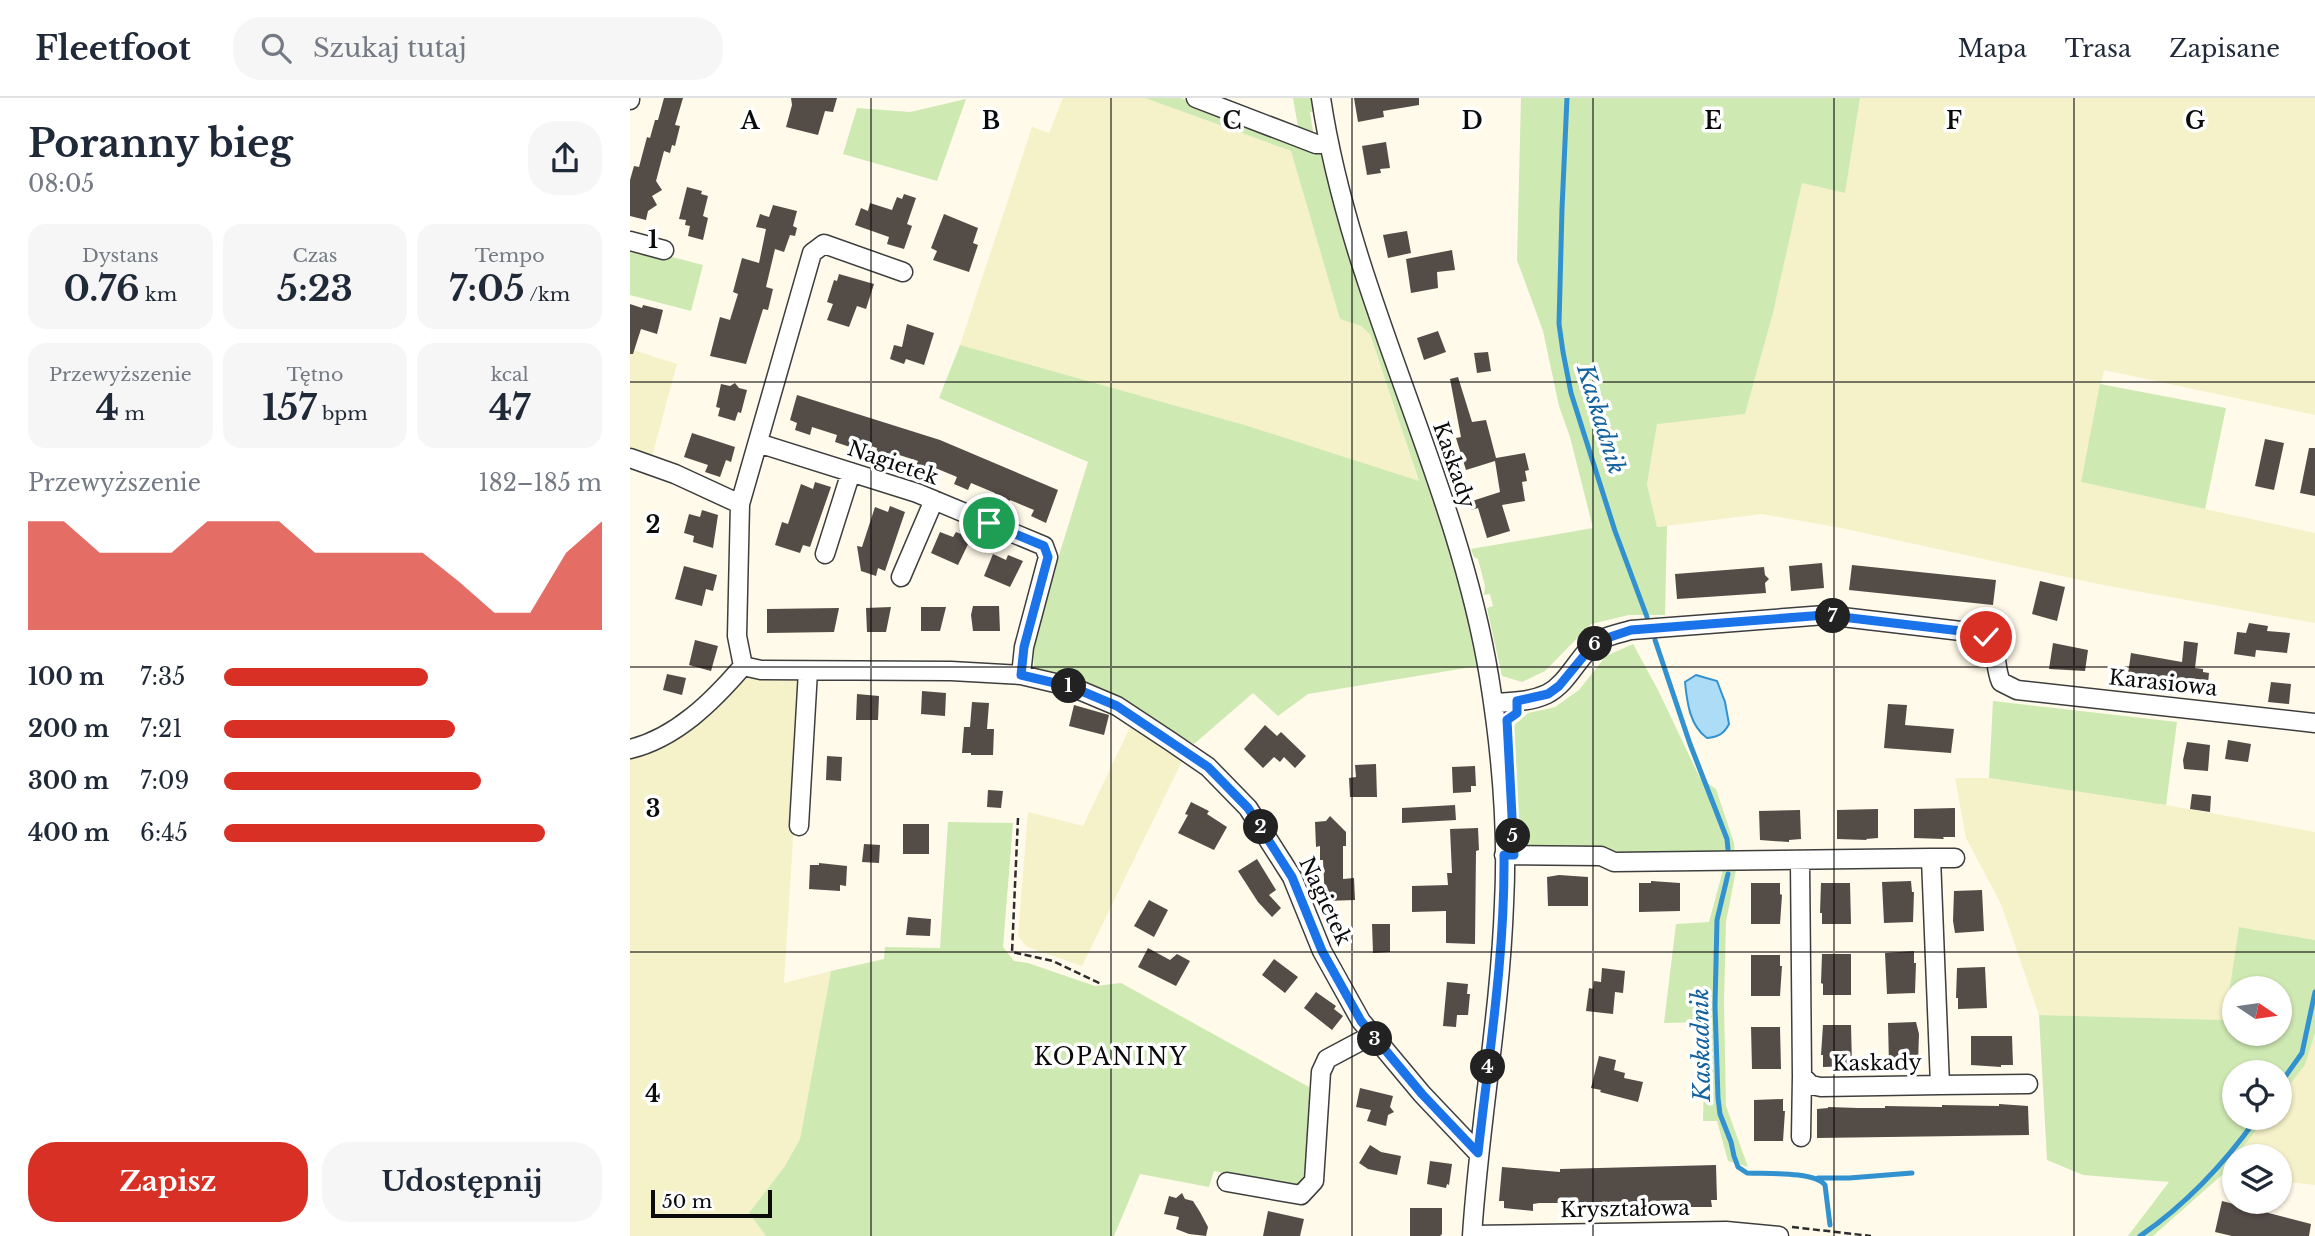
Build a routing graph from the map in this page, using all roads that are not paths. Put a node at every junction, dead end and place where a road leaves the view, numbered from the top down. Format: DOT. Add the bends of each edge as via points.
graph roads {
  1 [pos="1196,98"];
  2 [pos="1321,98"];
  3 [pos="1328,144"];
  4 [pos="630,241"];
  5 [pos="664,250"];
  6 [pos="903,272"];
  7 [pos="758,443"];
  8 [pos="630,458"];
  9 [pos="851,472"];
  10 [pos="934,500"];
  11 [pos="740,504"];
  12 [pos="825,554"];
  13 [pos="901,577"];
  14 [pos="743,666"];
  15 [pos="808,671"];
  16 [pos="1021,675"];
  17 [pos="1493,704"];
  18 [pos="2315,723"];
  19 [pos="630,749"];
  20 [pos="799,826"];
  21 [pos="1504,855"];
  22 [pos="1955,858"];
  23 [pos="1931,859"];
  24 [pos="1800,861"];
  25 [pos="1372,1035"];
  26 [pos="1802,1076"];
  27 [pos="2028,1084"];
  28 [pos="1940,1085"];
  29 [pos="1801,1137"];
  30 [pos="1478,1153"];
  31 [pos="1227,1182"];
  32 [pos="1472,1236"];
  33 [pos="1779,1236"];
  1 -- 3 [label="street" via="1315,144"];
  2 -- 3 [label="street, Kaskady"];
  3 -- 17 [label="street, Kaskady" via="1360,261 1458,549"];
  4 -- 5 [label="street"];
  6 -- 7 [label="street" via="824,244 812,253"];
  7 -- 9 [label="street, Nagietek"];
  7 -- 11 [label="street"];
  8 -- 11 [label="street"];
  9 -- 10 [label="street, Nagietek"];
  9 -- 12 [label="street"];
  10 -- 13 [label="street"];
  10 -- 16 [label="street, Nagietek" via="1044,546 1048,557"];
  11 -- 14 [label="street" via="737,636"];
  14 -- 15 [label="street, Nagietek"];
  14 -- 19 [label="street" via="681,726 650,744"];
  15 -- 16 [label="street, Nagietek"];
  15 -- 20 [label="street"];
  16 -- 25 [label="street, Nagietek" via="1072,687 1117,706 1208,767 1248,808 1292,877 1322,951"];
  17 -- 18 [label="street, Karasiowa" via="1548,694 1598,641 1631,630 1825,615 1978,633 1994,647 1998,676 2006,687"];
  17 -- 21 [label="street, Kaskady"];
  21 -- 24 [label="street" via="1601,856 1614,862"];
  21 -- 30 [label="street, Kaskady" via="1500,958"];
  22 -- 23 [label="street"];
  23 -- 24 [label="street"];
  23 -- 28 [label="street, Kaskady"];
  24 -- 26 [label="street, Kaskady"];
  25 -- 30 [label="street, Nagietek"];
  25 -- 31 [label="street" via="1327,1059 1321,1072 1314,1181 1301,1195"];
  26 -- 28 [label="street, Kaskady" via="1821,1087"];
  26 -- 29 [label="street"];
  27 -- 28 [label="street"];
  30 -- 32 [label="street, Kaskady"];
  32 -- 33 [label="street, Kryształowa" via="1726,1230"];
}
